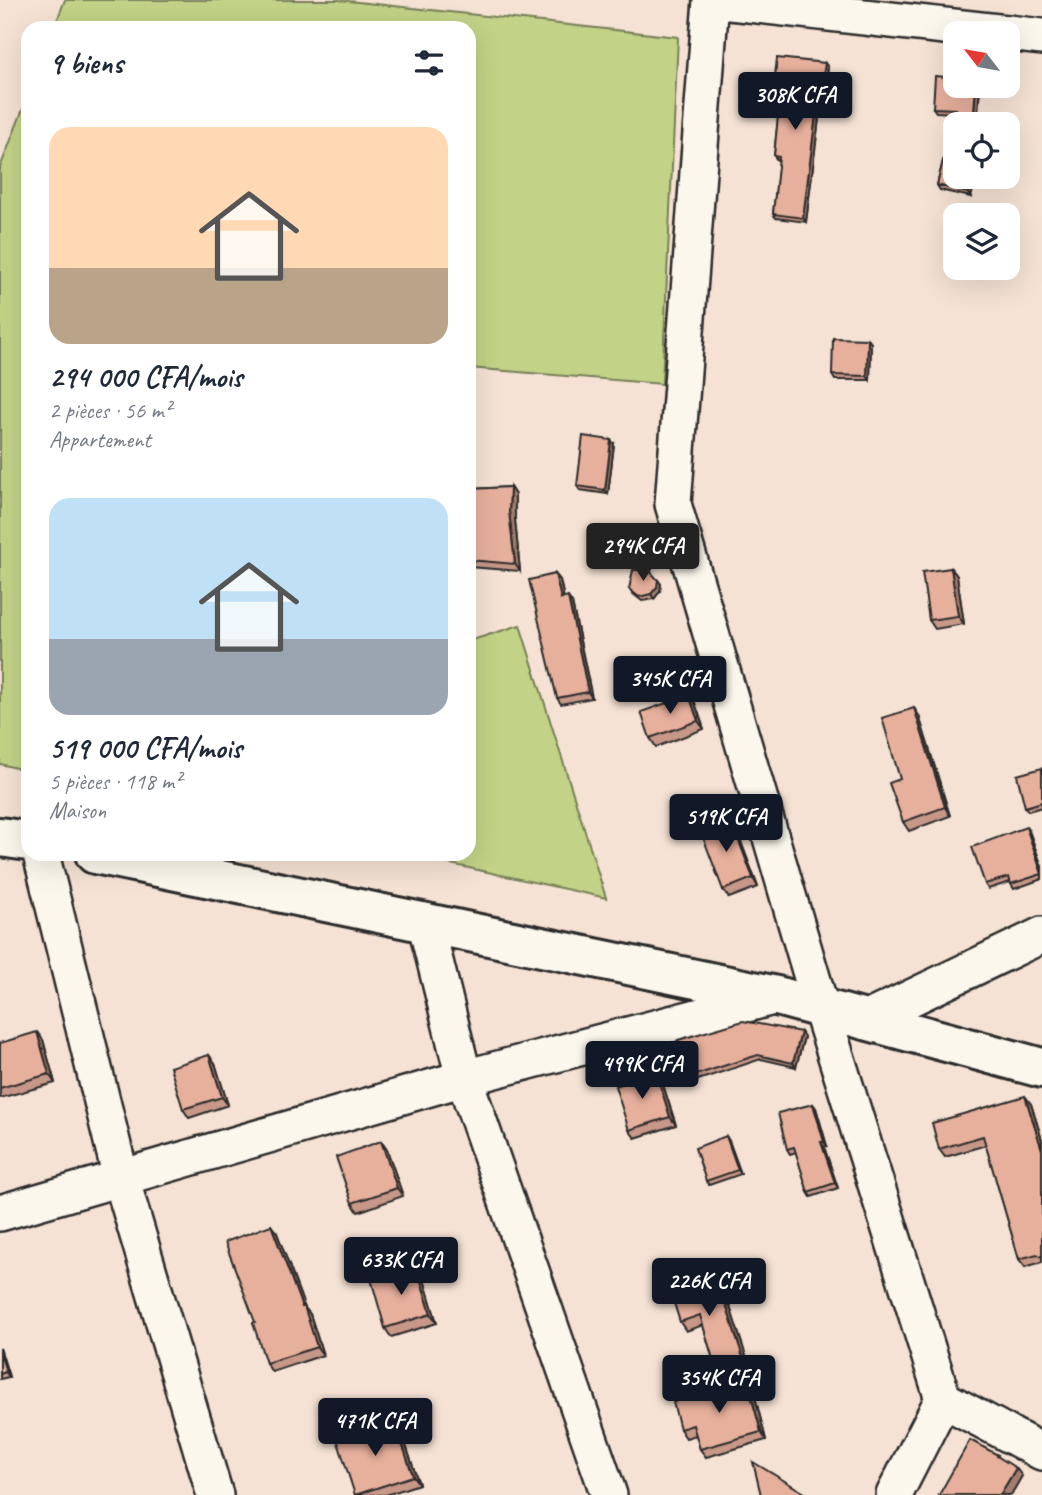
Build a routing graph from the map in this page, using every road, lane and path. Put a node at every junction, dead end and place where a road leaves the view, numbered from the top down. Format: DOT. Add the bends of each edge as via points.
graph roads {
  1 [pos="711,0"];
  2 [pos="943,26"];
  3 [pos="1020,34"];
  4 [pos="1042,37"];
  5 [pos="0,837"];
  6 [pos="21,840"];
  7 [pos="43,861"];
  8 [pos="129,861"];
  9 [pos="425,921"];
  10 [pos="1042,935"];
  11 [pos="776,996"];
  12 [pos="821,1008"];
  13 [pos="863,1021"];
  14 [pos="1042,1068"];
  15 [pos="464,1078"];
  16 [pos="121,1178"];
  17 [pos="0,1213"];
  18 [pos="943,1399"];
  19 [pos="1042,1452"];
  20 [pos="215,1495"];
  21 [pos="609,1495"];
  22 [pos="894,1495"];
  1 -- 2 [label="street"];
  1 -- 12 [label="street" via="673,504"];
  3 -- 4 [label="street"];
  5 -- 6 [label="main road"];
  7 -- 16 [label="street"];
  8 -- 9 [label="main road"];
  9 -- 11 [label="main road"];
  9 -- 15 [label="street"];
  10 -- 13 [label="street"];
  11 -- 12 [label="main road"];
  11 -- 15 [label="street"];
  12 -- 13 [label="main road"];
  12 -- 18 [label="street"];
  13 -- 14 [label="main road"];
  15 -- 16 [label="street"];
  15 -- 21 [label="street"];
  16 -- 17 [label="street"];
  16 -- 20 [label="street"];
  18 -- 19 [label="street"];
  18 -- 22 [label="street"];
}
